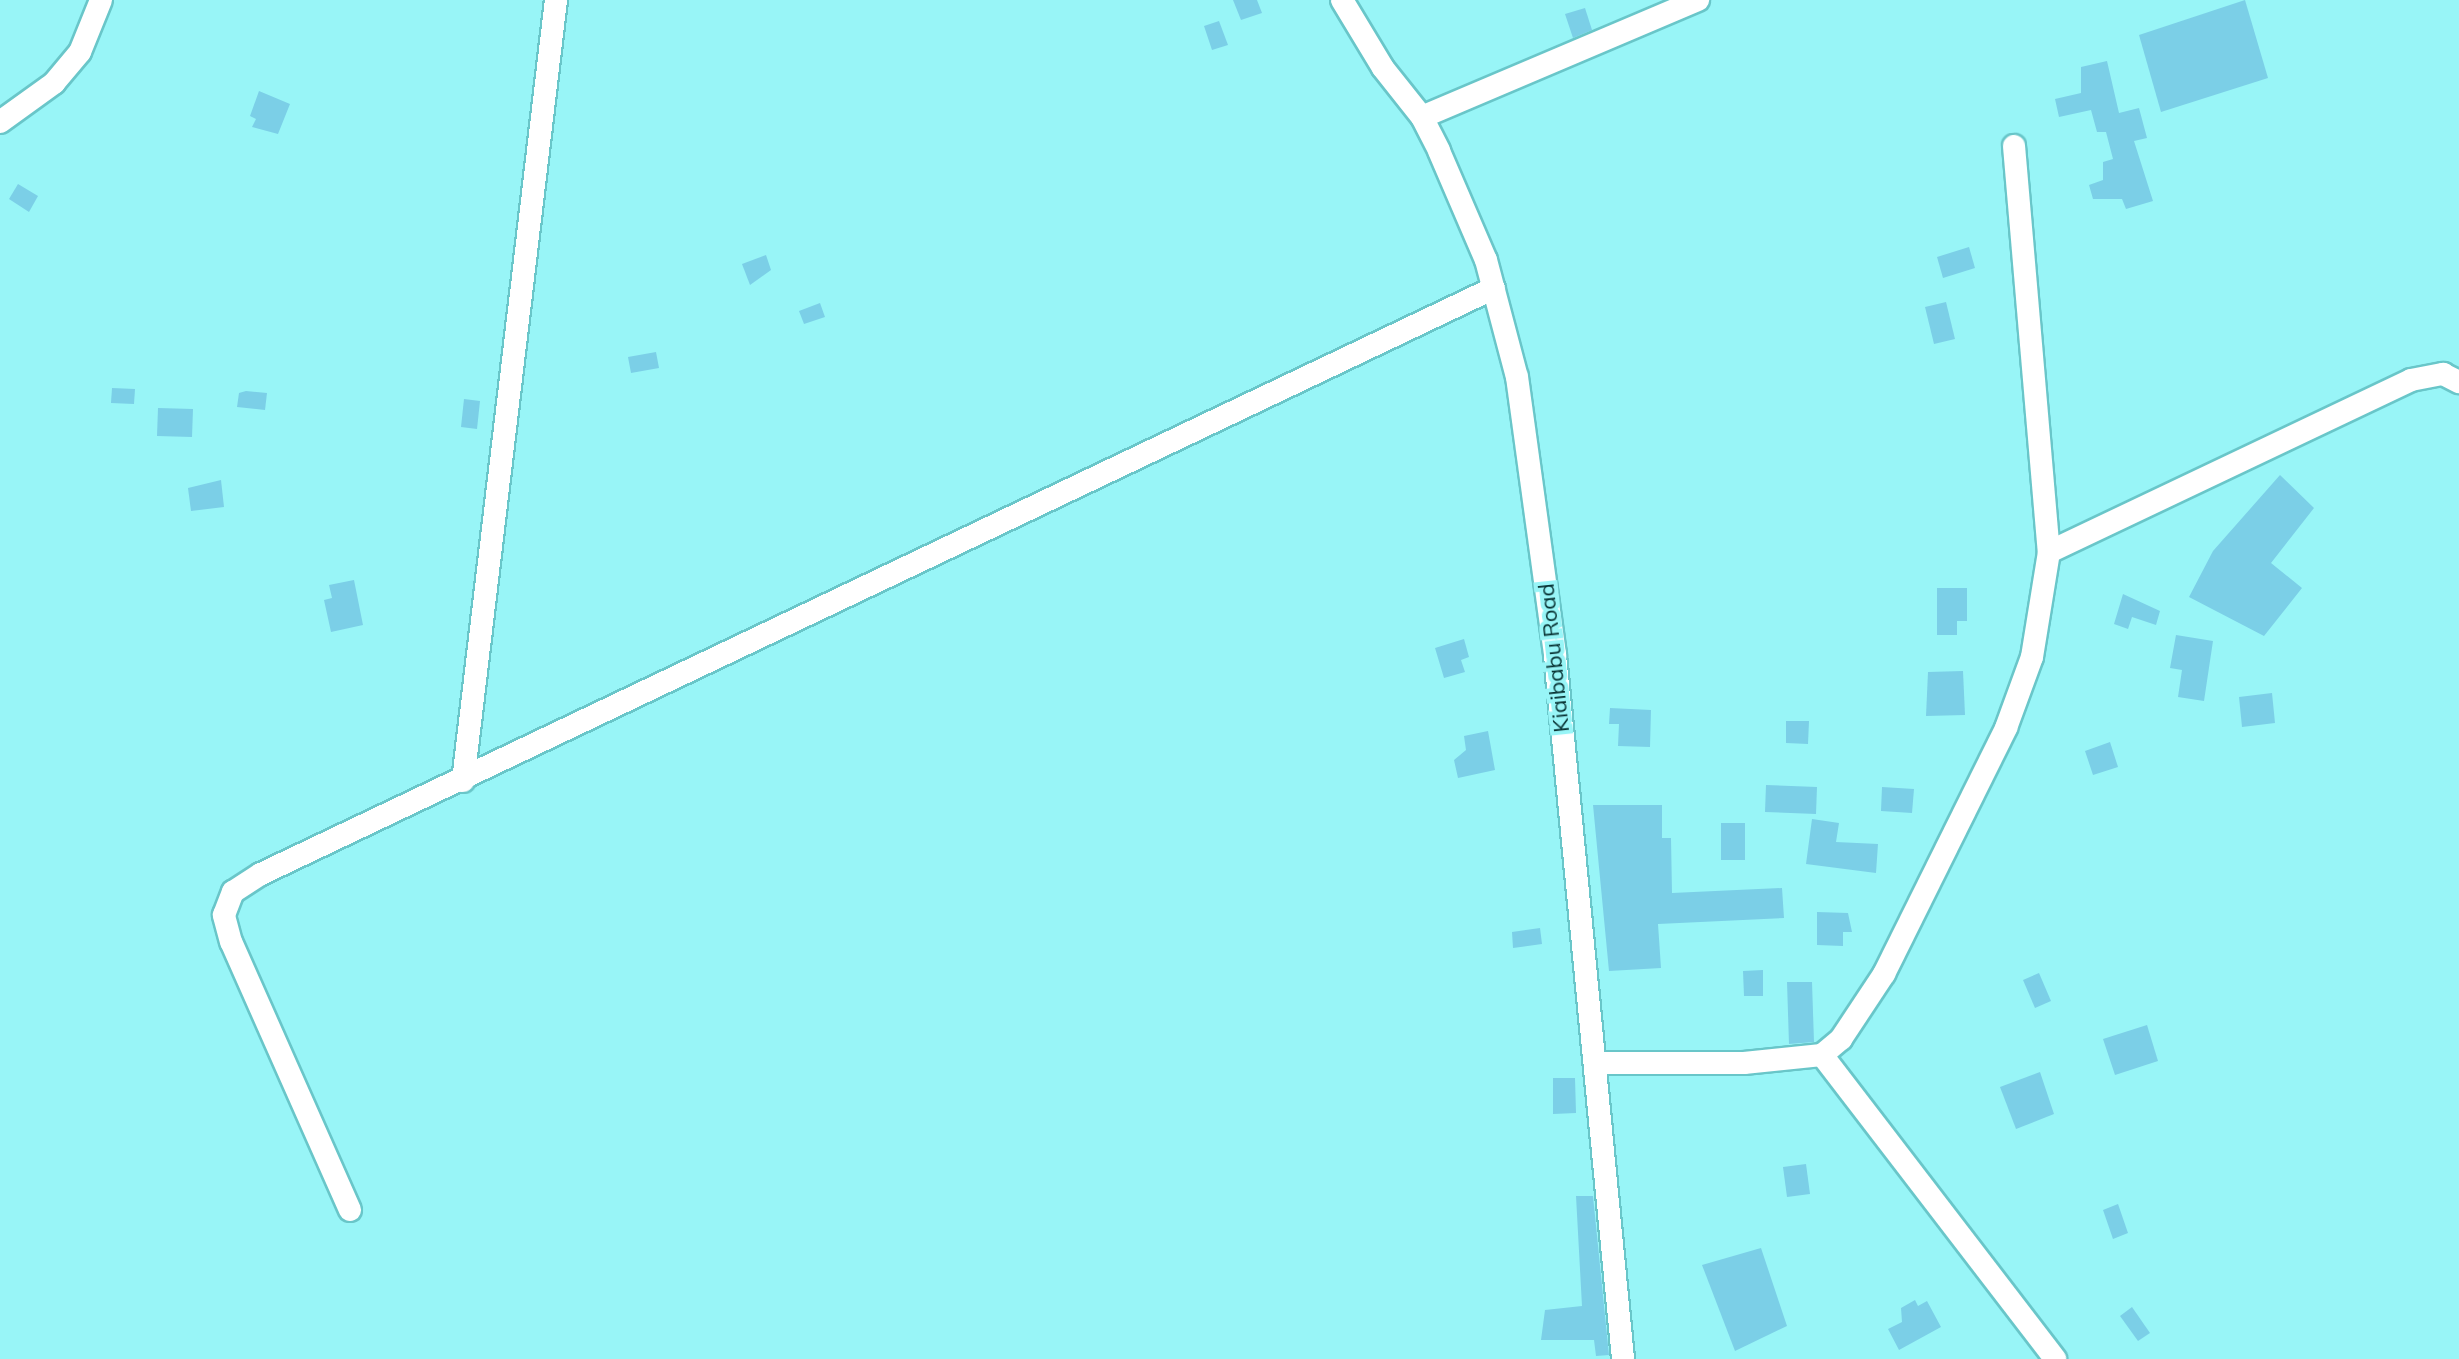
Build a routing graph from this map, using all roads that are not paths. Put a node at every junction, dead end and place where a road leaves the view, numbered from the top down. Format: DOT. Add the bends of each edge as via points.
graph roads {
  1 [pos="101,0"];
  2 [pos="556,0"];
  3 [pos="1342,0"];
  4 [pos="1698,0"];
  5 [pos="1422,117"];
  6 [pos="0,122"];
  7 [pos="2014,146"];
  8 [pos="1494,288"];
  9 [pos="2459,382"];
  10 [pos="2049,552"];
  11 [pos="463,781"];
  12 [pos="1822,1055"];
  13 [pos="1595,1063"];
  14 [pos="350,1210"];
  15 [pos="1623,1359"];
  16 [pos="2055,1359"];
  1 -- 6 [label="street" via="71,62 54,83"];
  2 -- 11 [label="street"];
  3 -- 5 [label="street, Kiaibabu Road" via="1383,68"];
  4 -- 5 [label="street"];
  5 -- 8 [label="street, Kiaibabu Road"];
  7 -- 10 [label="street"];
  8 -- 11 [label="street"];
  8 -- 13 [label="street, Kiaibabu Road" via="1522,403 1542,537"];
  9 -- 10 [label="street" via="2443,374 2411,380"];
  10 -- 12 [label="street" via="2032,657 2006,728 1884,974 1841,1039"];
  11 -- 14 [label="street" via="261,874 233,892 224,915"];
  12 -- 13 [label="street" via="1721,1064"];
  12 -- 16 [label="street"];
  13 -- 15 [label="street, Kiaibabu Road"];
}
